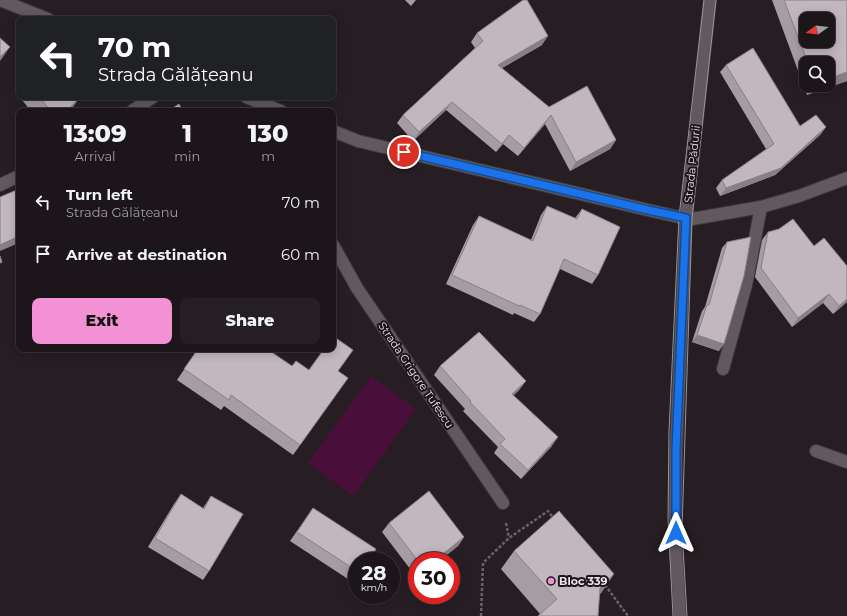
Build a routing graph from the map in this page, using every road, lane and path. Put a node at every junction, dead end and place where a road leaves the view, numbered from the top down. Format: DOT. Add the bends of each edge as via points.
graph roads {
  1 [pos="0,0"];
  2 [pos="710,0"];
  3 [pos="40,16"];
  4 [pos="149,100"];
  5 [pos="254,100"];
  6 [pos="137,108"];
  7 [pos="274,108"];
  8 [pos="336,132"];
  9 [pos="16,177"];
  10 [pos="847,178"];
  11 [pos="0,185"];
  12 [pos="760,207"];
  13 [pos="686,218"];
  14 [pos="336,250"];
  15 [pos="723,369"];
  16 [pos="816,451"];
  17 [pos="847,462"];
  18 [pos="503,503"];
  19 [pos="557,523"];
  20 [pos="605,585"];
  21 [pos="481,616"];
  22 [pos="628,616"];
  23 [pos="680,616"];
  1 -- 3 [label="street"];
  2 -- 13 [label="street, Strada Pădurii"];
  4 -- 6 [label="street"];
  5 -- 7 [label="street"];
  8 -- 13 [label="street" via="358,141"];
  9 -- 11 [label="street"];
  10 -- 12 [label="street"];
  12 -- 13 [label="street"];
  12 -- 15 [label="street" via="746,285"];
  13 -- 23 [label="street, Strada Pădurii" via="676,450"];
  14 -- 18 [label="street, Strada Grigore Tufescu" via="357,288"];
  16 -- 17 [label="street"];
  19 -- 21 [label="path" via="548,511 508,538 483,563"];
  20 -- 22 [label="path"];
}
